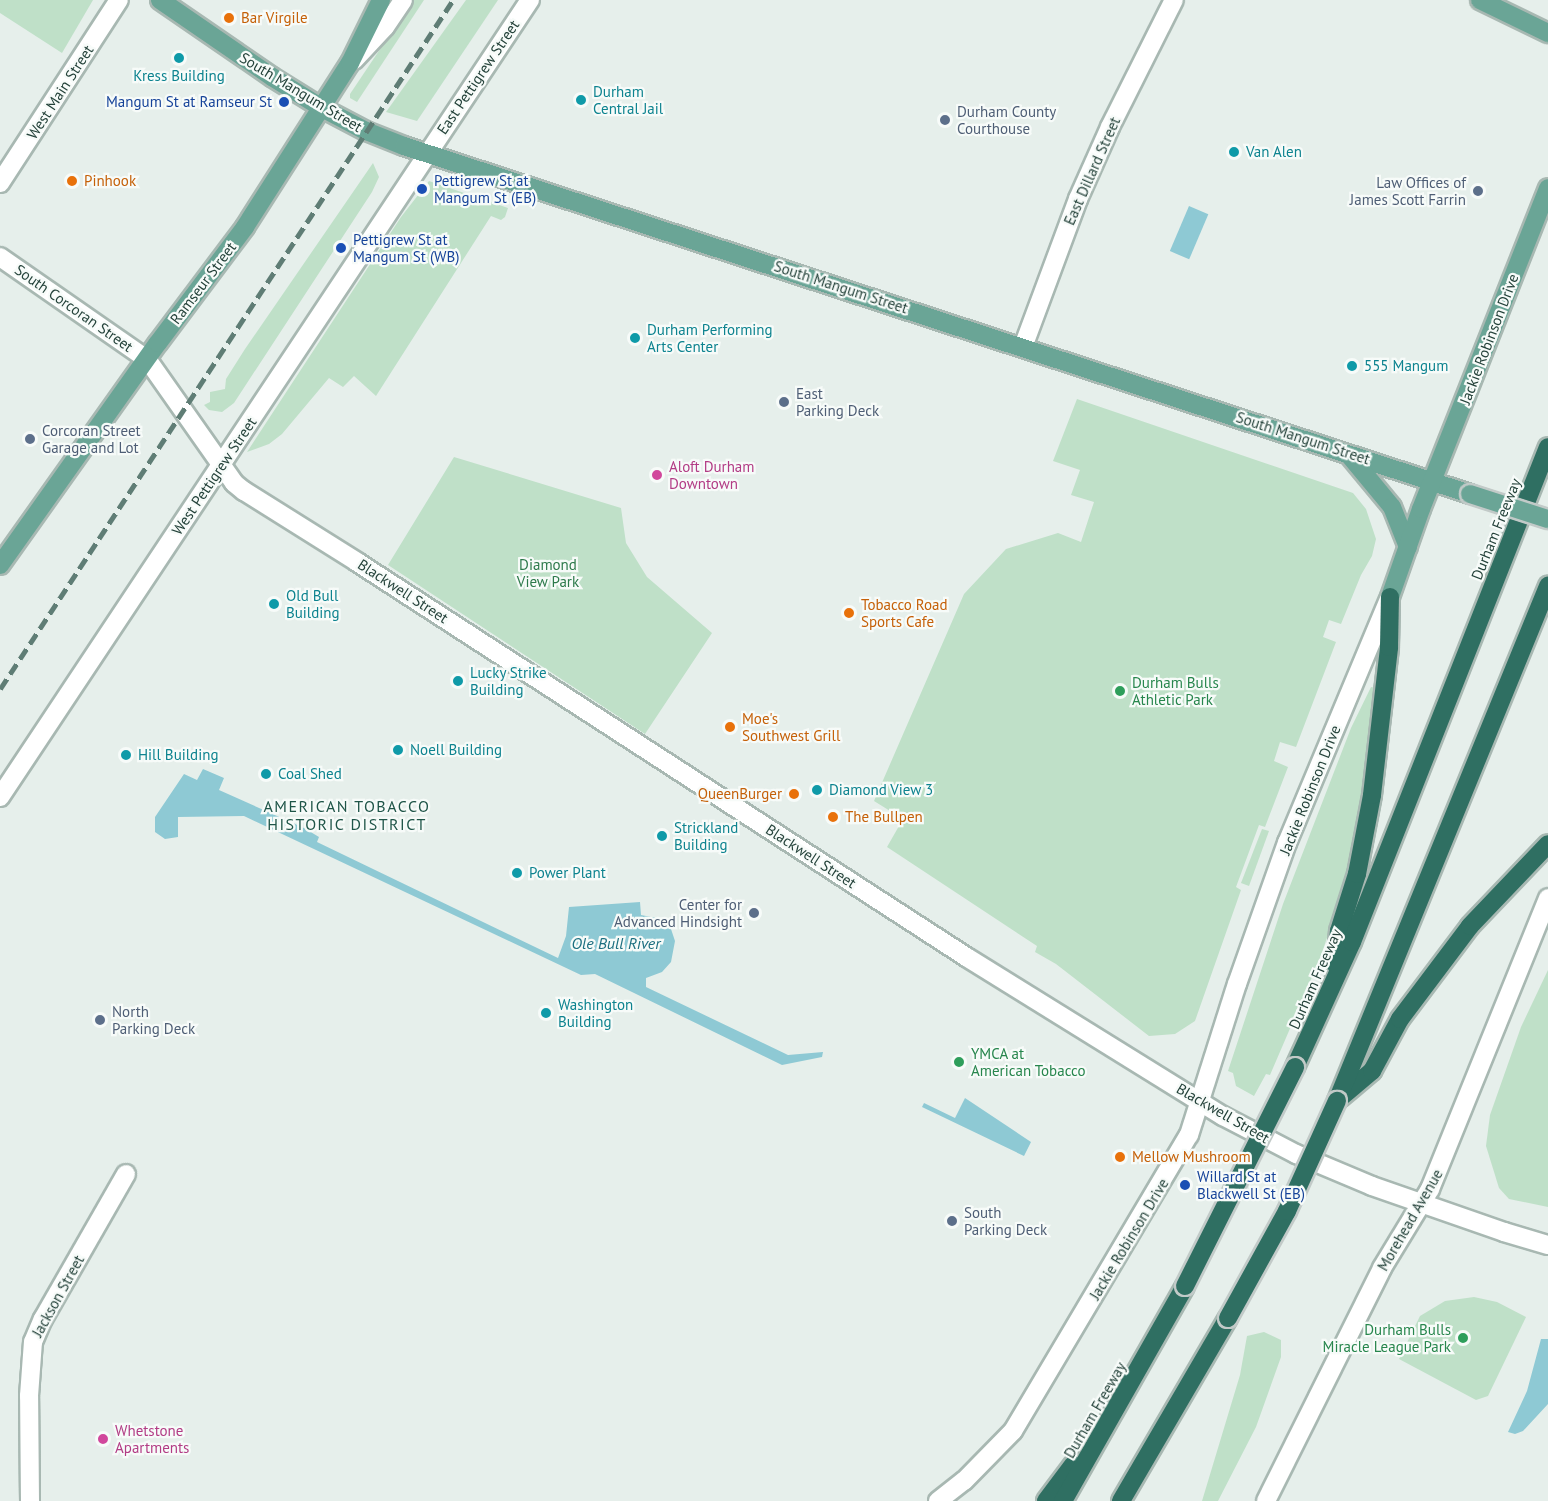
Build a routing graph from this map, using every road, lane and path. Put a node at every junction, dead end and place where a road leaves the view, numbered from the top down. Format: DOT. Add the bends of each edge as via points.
graph roads {
  1 [pos="119,0"];
  2 [pos="160,0"];
  3 [pos="381,0"];
  4 [pos="403,0"];
  5 [pos="530,0"];
  6 [pos="1174,0"];
  7 [pos="1480,0"];
  8 [pos="1548,33"];
  9 [pos="350,63"];
  10 [pos="322,108"];
  11 [pos="426,153"];
  12 [pos="0,183"];
  13 [pos="1548,188"];
  14 [pos="0,257"];
  15 [pos="1023,347"];
  16 [pos="147,359"];
  17 [pos="1548,447"];
  18 [pos="1348,454"];
  19 [pos="221,464"];
  20 [pos="1433,482"];
  21 [pos="1548,519"];
  22 [pos="1408,547"];
  23 [pos="0,565"];
  24 [pos="1548,586"];
  25 [pos="1390,597"];
  26 [pos="0,797"];
  27 [pos="1548,843"];
  28 [pos="1548,898"];
  29 [pos="1334,984"];
  30 [pos="1202,1101"];
  31 [pos="1337,1101"];
  32 [pos="126,1174"];
  33 [pos="1422,1203"];
  34 [pos="1548,1245"];
  35 [pos="1120,1401"];
  36 [pos="30,1501"];
  37 [pos="938,1501"];
  38 [pos="1046,1501"];
  39 [pos="1064,1501"];
  40 [pos="1121,1501"];
  41 [pos="1266,1501"];
  1 -- 12 [label="street, West Main Street"];
  2 -- 10 [label="main road, South Mangum Street"];
  3 -- 9 [label="main road"];
  4 -- 9 [label="street, Ramseur Street" via="385,27"];
  5 -- 11 [label="street, East Pettigrew Street"];
  6 -- 15 [label="street, East Dillard Street" via="1078,199"];
  7 -- 8 [label="main road"];
  9 -- 10 [label="main road, Ramseur Street"];
  10 -- 11 [label="main road, South Mangum Street" via="366,131"];
  10 -- 16 [label="main road, Ramseur Street" via="245,227"];
  11 -- 15 [label="main road, South Mangum Street"];
  11 -- 19 [label="street, West Pettigrew Street"];
  13 -- 20 [label="main road, Jackie Robinson Drive"];
  14 -- 16 [label="street, South Corcoran Street"];
  15 -- 18 [label="main road, South Mangum Street"];
  16 -- 19 [label="street, Blackwell Street"];
  16 -- 23 [label="main road, Ramseur Street"];
  17 -- 29 [label="highway, Durham Freeway"];
  18 -- 20 [label="main road, South Mangum Street"];
  18 -- 22 [label="main road" via="1392,507"];
  19 -- 26 [label="street, West Pettigrew Street"];
  19 -- 30 [label="street, Blackwell Street" via="244,491 968,958"];
  20 -- 21 [label="main road, South Mangum Street, bridge"];
  20 -- 22 [label="main road, Jackie Robinson Drive"];
  22 -- 25 [label="main road, Jackie Robinson Drive"];
  24 -- 31 [label="highway"];
  25 -- 29 [label="highway" via="1389,647 1372,795 1357,874 1340,931"];
  25 -- 30 [label="street, Jackie Robinson Drive" via="1287,843 1237,984"];
  27 -- 31 [label="highway" via="1447,955 1400,1019 1372,1071"];
  28 -- 33 [label="street, Morehead Avenue" via="1446,1154"];
  29 -- 35 [label="highway, Durham Freeway, bridge" via="1185,1286"];
  30 -- 33 [label="street, Blackwell Street" via="1296,1154"];
  30 -- 37 [label="street, Jackie Robinson Drive" via="1168,1174 1013,1431 964,1481"];
  31 -- 40 [label="highway, bridge" via="1287,1211"];
  32 -- 36 [label="street, Jackson Street" via="33,1342 28,1396"];
  33 -- 34 [label="street, Blackwell Street"];
  33 -- 41 [label="street, Morehead Avenue" via="1382,1268"];
  35 -- 38 [label="highway"];
  35 -- 39 [label="highway, Durham Freeway"];
}
